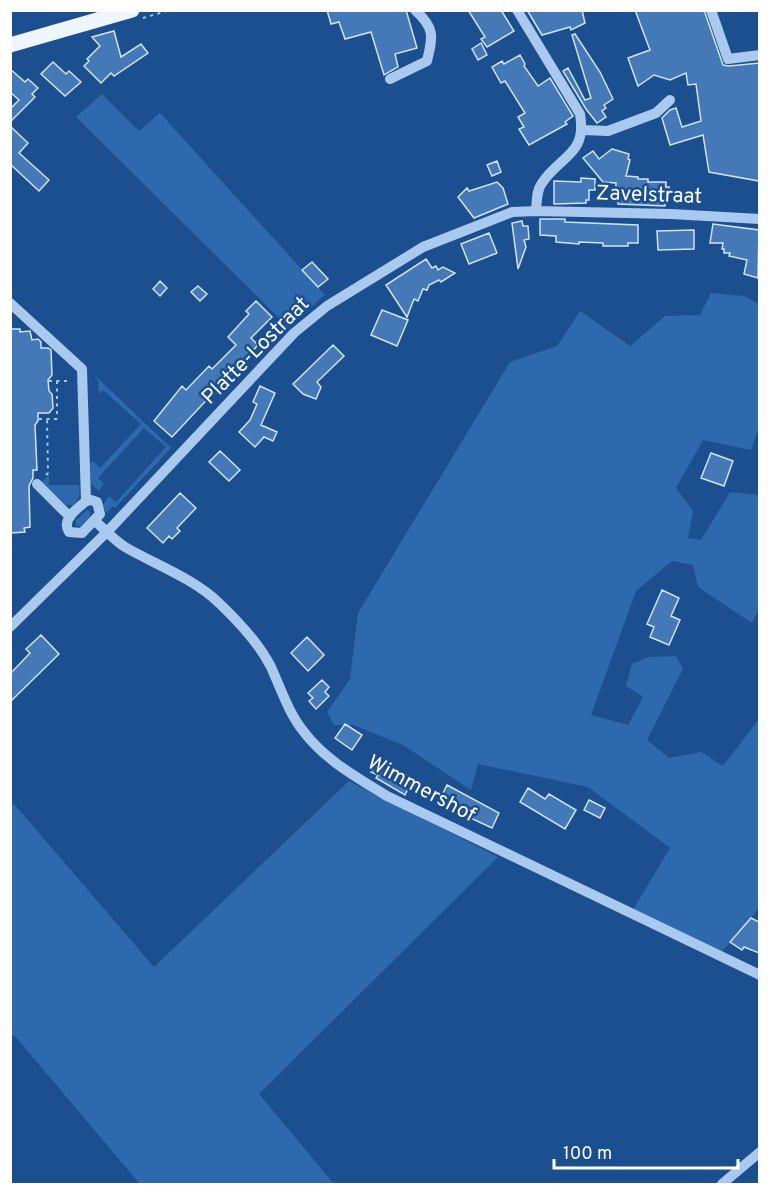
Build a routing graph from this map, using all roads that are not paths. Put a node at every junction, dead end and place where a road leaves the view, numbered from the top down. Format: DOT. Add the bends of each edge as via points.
graph roads {
  1 [pos="132,10"];
  2 [pos="415,10"];
  3 [pos="517,10"];
  4 [pos="711,10"];
  5 [pos="10,45"];
  6 [pos="759,54"];
  7 [pos="390,79"];
  8 [pos="670,100"];
  9 [pos="583,130"];
  10 [pos="536,211"];
  11 [pos="759,219"];
  12 [pos="10,303"];
  13 [pos="37,484"];
  14 [pos="86,501"];
  15 [pos="70,517"];
  16 [pos="94,520"];
  17 [pos="107,532"];
  18 [pos="10,627"];
  19 [pos="759,975"];
  20 [pos="759,1152"];
  21 [pos="722,1185"];
  1 -- 5 [label="main road"];
  2 -- 7 [label="street" via="428,22 432,41 427,61"];
  3 -- 9 [label="street" via="580,114"];
  4 -- 6 [label="street" via="728,59"];
  8 -- 9 [label="street" via="656,113 608,131"];
  9 -- 10 [label="street" via="578,146 541,184"];
  10 -- 11 [label="street, Zavelstraat"];
  10 -- 17 [label="street, Platte-Lostraat" via="512,212 423,248 327,306 294,333"];
  12 -- 14 [label="street" via="81,369"];
  13 -- 15 [label="street"];
  14 -- 15 [label="street"];
  14 -- 16 [label="street" via="97,502 100,509"];
  15 -- 16 [label="street" via="66,527 76,534"];
  16 -- 17 [label="street, Wimmershof"];
  17 -- 18 [label="street, Platte-Lostraat"];
  17 -- 19 [label="street, Wimmershof" via="123,546 218,601 249,633 303,732 351,773 387,796"];
  20 -- 21 [label="street"];
}
